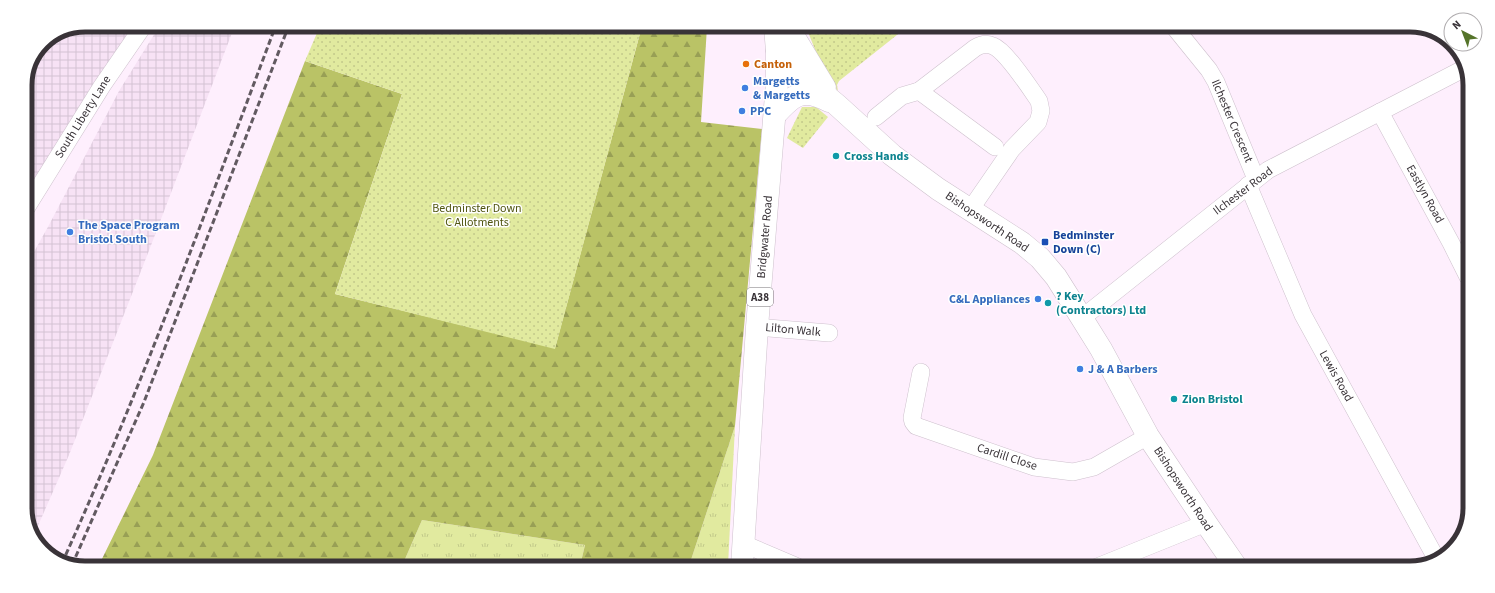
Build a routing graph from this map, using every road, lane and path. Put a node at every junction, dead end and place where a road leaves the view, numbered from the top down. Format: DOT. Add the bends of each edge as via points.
graph roads {
  1 [pos="139,32"];
  2 [pos="775,32"];
  3 [pos="791,32"];
  4 [pos="1178,32"];
  5 [pos="777,51"];
  6 [pos="1461,70"];
  7 [pos="919,91"];
  8 [pos="837,106"];
  9 [pos="1380,112"];
  10 [pos="774,116"];
  11 [pos="876,117"];
  12 [pos="995,147"];
  13 [pos="1252,182"];
  14 [pos="32,199"];
  15 [pos="970,210"];
  16 [pos="1463,266"];
  17 [pos="1082,318"];
  18 [pos="757,327"];
  19 [pos="829,333"];
  20 [pos="921,372"];
  21 [pos="1148,436"];
  22 [pos="1206,524"];
  23 [pos="744,544"];
  24 [pos="1434,555"];
  25 [pos="742,561"];
  26 [pos="786,561"];
  27 [pos="1112,561"];
  28 [pos="1232,561"];
  1 -- 14 [label="street, South Liberty Lane" via="102,86"];
  2 -- 5 [label="main road, Bridgwater Road / A38"];
  3 -- 8 [label="main road, Bishopsworth Road"];
  4 -- 13 [label="street, Ilchester Crescent" via="1216,82"];
  5 -- 8 [label="main road, Bishopsworth Road"];
  5 -- 10 [label="main road, Bridgwater Road / A38"];
  6 -- 9 [label="street, Ilchester Road"];
  7 -- 11 [label="street" via="902,96"];
  7 -- 12 [label="street"];
  7 -- 15 [label="street" via="970,50 989,44 1005,55 1039,101 1041,111 1038,122 1012,149"];
  8 -- 10 [label="main road, Bishopsworth Road" via="818,95 808,93 795,96"];
  8 -- 15 [label="main road, Bishopsworth Road" via="892,155"];
  9 -- 13 [label="street, Ilchester Road" via="1268,170"];
  9 -- 16 [label="street, Eastlyn Road"];
  10 -- 18 [label="main road, Bridgwater Road / A38"];
  13 -- 17 [label="street, Ilchester Road"];
  13 -- 24 [label="street, Lewis Road" via="1303,315"];
  15 -- 17 [label="main road, Bishopsworth Road" via="1022,243 1040,258 1056,277"];
  17 -- 21 [label="main road, Bishopsworth Road"];
  18 -- 19 [label="street, Lilton Walk"];
  18 -- 23 [label="main road, Bridgwater Road / A38"];
  20 -- 21 [label="street, Cardill Close" via="912,418 916,426 1034,467 1073,472 1094,467"];
  21 -- 22 [label="main road, Bishopsworth Road"];
  22 -- 27 [label="street"];
  22 -- 28 [label="main road, Bishopsworth Road"];
  23 -- 25 [label="main road, Bridgwater Road / A38"];
  23 -- 26 [label="street"];
}
